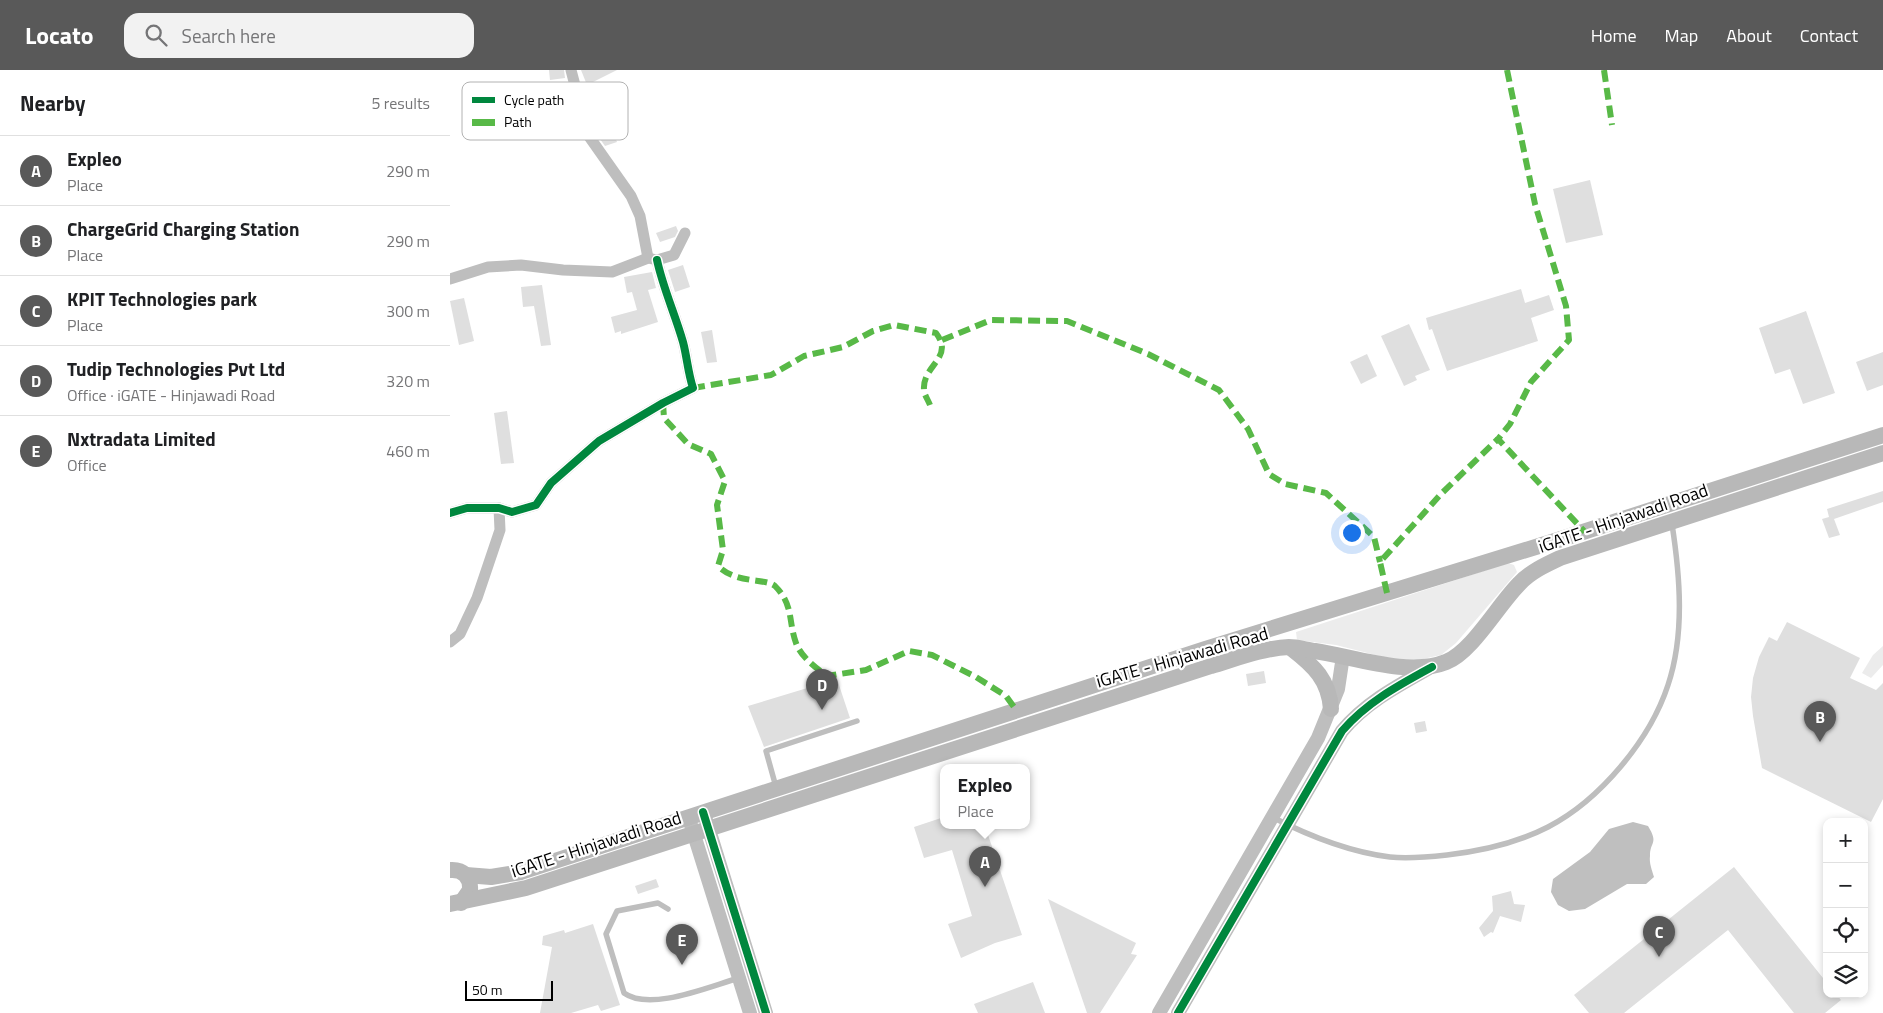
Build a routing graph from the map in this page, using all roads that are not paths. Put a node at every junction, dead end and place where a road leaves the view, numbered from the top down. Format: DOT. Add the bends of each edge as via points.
graph roads {
  1 [pos="592,140"];
  2 [pos="685,233"];
  3 [pos="652,259"];
  4 [pos="450,279"];
  5 [pos="1883,435"];
  6 [pos="1883,453"];
  7 [pos="499,508"];
  8 [pos="450,513"];
  9 [pos="1672,522"];
  10 [pos="1521,552"];
  11 [pos="1528,575"];
  12 [pos="450,642"];
  13 [pos="1290,647"];
  14 [pos="1343,656"];
  15 [pos="1432,667"];
  16 [pos="1331,709"];
  17 [pos="995,718"];
  18 [pos="857,721"];
  19 [pos="1001,734"];
  20 [pos="776,789"];
  21 [pos="696,815"];
  22 [pos="1272,817"];
  23 [pos="1286,824"];
  24 [pos="701,831"];
  25 [pos="456,869"];
  26 [pos="454,906"];
  27 [pos="668,909"];
  28 [pos="739,978"];
  29 [pos="750,1013"];
  30 [pos="766,1013"];
  31 [pos="1159,1013"];
  32 [pos="1178,1013"];
  1 -- 3 [label="street" via="631,196"];
  2 -- 3 [label="street" via="674,255"];
  3 -- 4 [label="street" via="612,272 521,265 488,267"];
  3 -- 7 [label="street" via="684,345 693,388 599,441 551,484 536,505 512,512"];
  5 -- 10 [label="main road, iGATE - Hinjawadi Road"];
  6 -- 9 [label="main road, iGATE - Hinjawadi Road"];
  7 -- 8 [label="street" via="466,508"];
  7 -- 12 [label="street" via="500,530 476,598 460,634"];
  9 -- 11 [label="main road, iGATE - Hinjawadi Road" via="1560,558"];
  9 -- 23 [label="lane" via="1680,575 1678,630 1668,684 1646,733 1630,755 1570,813 1549,827 1496,847 1414,858 1365,852"];
  10 -- 11 [label="main road"];
  10 -- 17 [label="main road, iGATE - Hinjawadi Road" via="1205,649"];
  11 -- 15 [label="main road, iGATE - Hinjawadi Road" via="1464,650 1449,661"];
  13 -- 14 [label="main road, iGATE - Hinjawadi Road"];
  13 -- 16 [label="main road" via="1321,674 1330,694"];
  13 -- 19 [label="main road, iGATE - Hinjawadi Road" via="1211,666"];
  14 -- 15 [label="main road, iGATE - Hinjawadi Road" via="1414,668"];
  14 -- 16 [label="street"];
  15 -- 23 [label="street" via="1353,717"];
  16 -- 22 [label="street"];
  17 -- 19 [label="main road"];
  17 -- 20 [label="main road, iGATE - Hinjawadi Road"];
  18 -- 20 [label="lane" via="766,751"];
  19 -- 24 [label="main road, iGATE - Hinjawadi Road"];
  20 -- 21 [label="main road, iGATE - Hinjawadi Road"];
  21 -- 24 [label="street"];
  21 -- 25 [label="main road, iGATE - Hinjawadi Road" via="520,872 491,877"];
  22 -- 23 [label="lane"];
  22 -- 31 [label="street"];
  23 -- 32 [label="street"];
  24 -- 26 [label="main road, iGATE - Hinjawadi Road" via="526,888"];
  24 -- 28 [label="street"];
  24 -- 30 [label="street"];
  25 -- 26 [label="main road" via="470,890"];
  27 -- 28 [label="lane" via="658,903 617,911 606,934 624,993 632,998 658,999"];
  28 -- 29 [label="street"];
}
